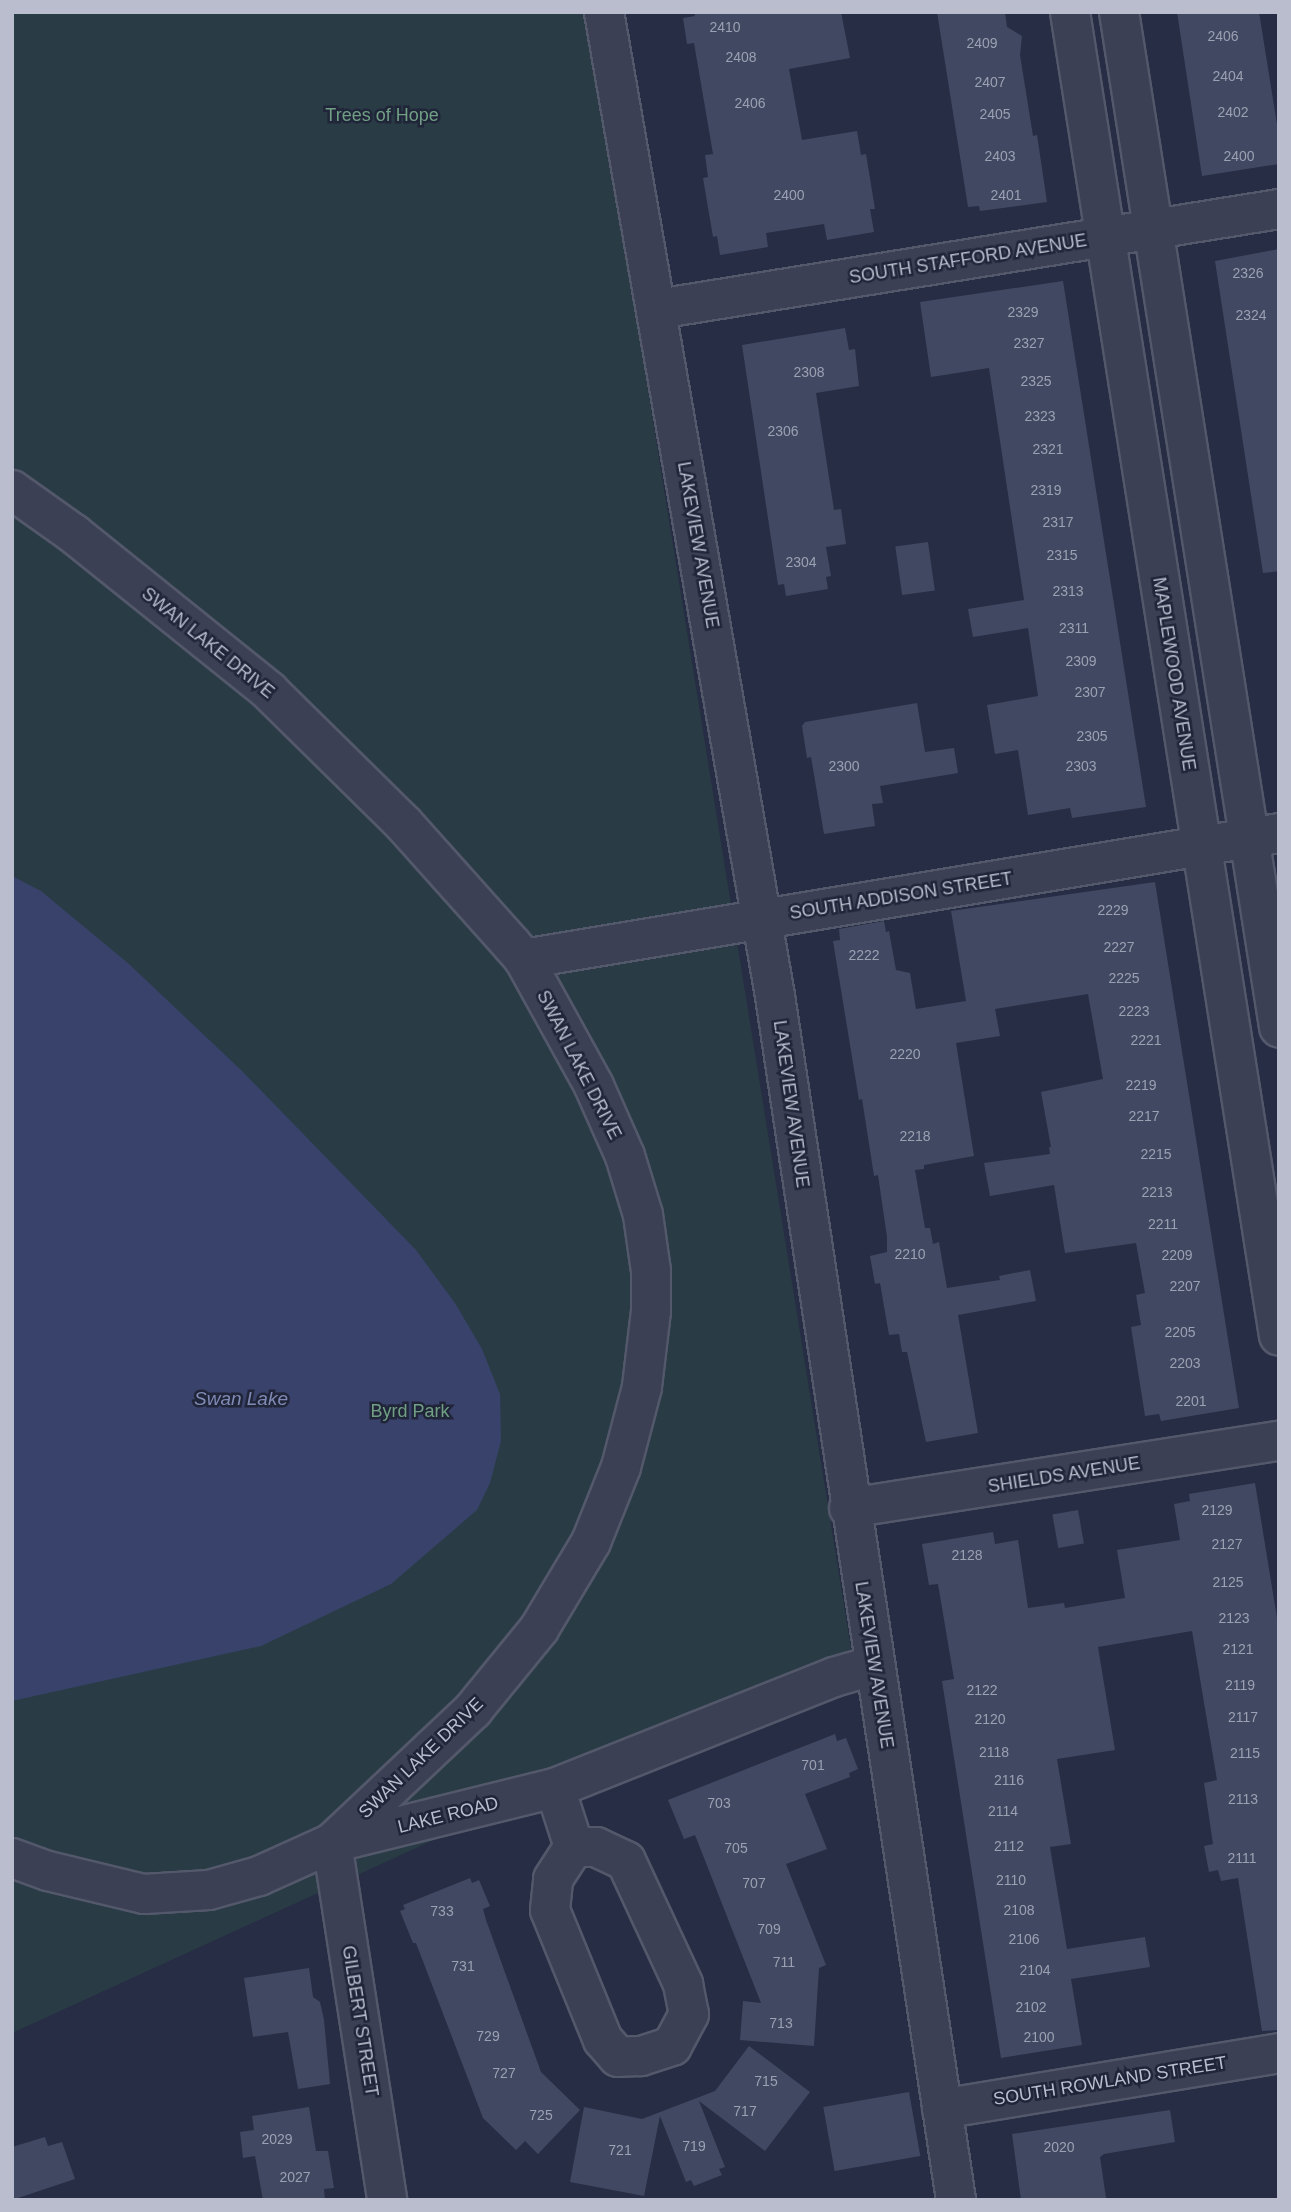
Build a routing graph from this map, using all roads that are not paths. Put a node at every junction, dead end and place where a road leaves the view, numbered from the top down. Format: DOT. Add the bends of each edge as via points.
graph roads {
  1 [pos="604,12"];
  2 [pos="1070,12"];
  3 [pos="1119,12"];
  4 [pos="1279,209"];
  5 [pos="1153,229"];
  6 [pos="1105,237"];
  7 [pos="658,309"];
  8 [pos="12,490"];
  9 [pos="1264,836"];
  10 [pos="1201,846"];
  11 [pos="761,919"];
  12 [pos="524,960"];
  13 [pos="1279,1027"];
  14 [pos="1279,1336"];
  15 [pos="1279,1441"];
  16 [pos="849,1508"];
  17 [pos="874,1665"];
  18 [pos="555,1788"];
  19 [pos="332,1843"];
  20 [pos="574,1847"];
  21 [pos="17,1865"];
  22 [pos="1279,2053"];
  23 [pos="942,2109"];
  24 [pos="387,2200"];
  25 [pos="956,2200"];
  1 -- 7 [label="street, LAKEVIEW AVENUE"];
  2 -- 6 [label="street, MAPLEWOOD AVENUE"];
  3 -- 5 [label="street"];
  4 -- 5 [label="street, SOUTH STAFFORD AVENUE"];
  5 -- 6 [label="street, SOUTH STAFFORD AVENUE"];
  5 -- 9 [label="street"];
  6 -- 7 [label="street, SOUTH STAFFORD AVENUE"];
  6 -- 10 [label="street, MAPLEWOOD AVENUE"];
  7 -- 11 [label="street, LAKEVIEW AVENUE"];
  8 -- 12 [label="street, SWAN LAKE DRIVE" via="74,534 269,691 403,823"];
  9 -- 10 [label="street, SOUTH ADDISON STREET"];
  9 -- 13 [label="street"];
  10 -- 11 [label="street, SOUTH ADDISON STREET"];
  10 -- 14 [label="street, MAPLEWOOD AVENUE"];
  11 -- 12 [label="street, SOUTH ADDISON STREET"];
  11 -- 16 [label="street, LAKEVIEW AVENUE"];
  12 -- 19 [label="street, SWAN LAKE DRIVE" via="594,1086 625,1156 643,1215 651,1311 642,1387 621,1467 591,1542 539,1629 474,1710"];
  15 -- 16 [label="street, SHIELDS AVENUE"];
  16 -- 17 [label="street, LAKEVIEW AVENUE"];
  17 -- 18 [label="street, LAKE ROAD"];
  17 -- 23 [label="street, LAKEVIEW AVENUE"];
  18 -- 19 [label="street, LAKE ROAD"];
  18 -- 20 [label="street"];
  19 -- 21 [label="street, LAKE ROAD" via="259,1876 209,1891 144,1895"];
  19 -- 24 [label="street, GILBERT STREET"];
  20 -- 20 [label="street" via="553,1879 550,1910 603,2040 618,2057 641,2056 672,2046 689,2014 682,1984 626,1861 596,1847"];
  22 -- 23 [label="street, SOUTH ROWLAND STREET"];
  23 -- 25 [label="street, LAKEVIEW AVENUE"];
}
